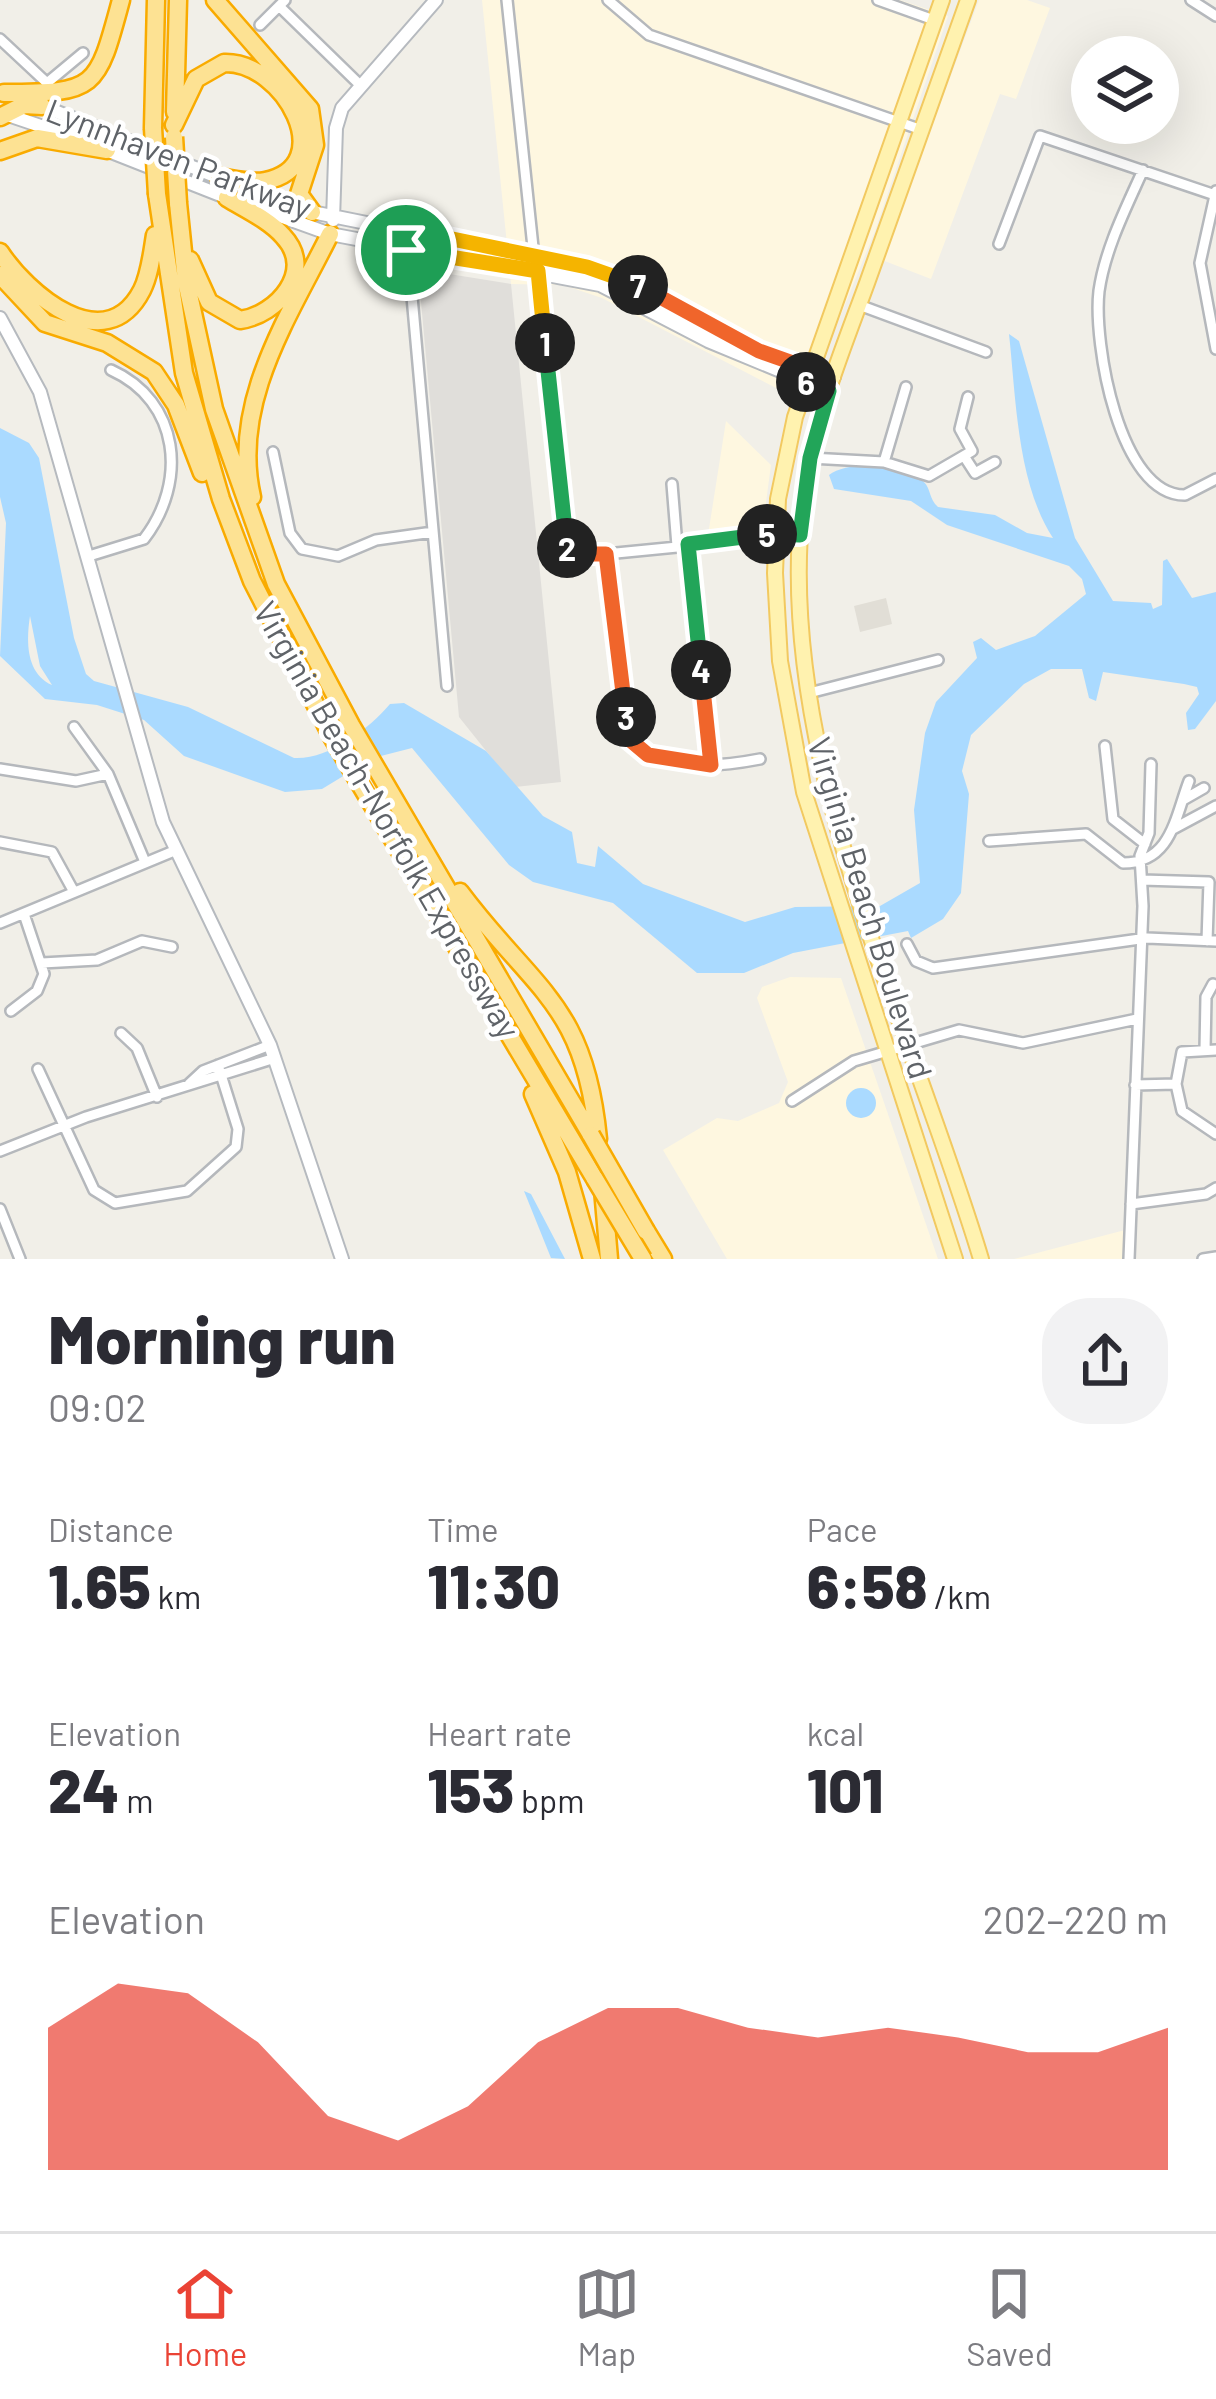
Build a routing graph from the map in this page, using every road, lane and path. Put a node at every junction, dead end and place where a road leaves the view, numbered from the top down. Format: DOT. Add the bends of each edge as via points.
graph roads {
  1 [pos="121,0"];
  2 [pos="155,0"];
  3 [pos="178,0"];
  4 [pos="215,0"];
  5 [pos="507,0"];
  6 [pos="608,0"];
  7 [pos="878,0"];
  8 [pos="941,0"];
  9 [pos="968,0"];
  10 [pos="1191,0"];
  11 [pos="430,2"];
  12 [pos="282,3"];
  13 [pos="1216,16"];
  14 [pos="934,20"];
  15 [pos="260,25"];
  16 [pos="0,39"];
  17 [pos="83,53"];
  18 [pos="358,83"];
  19 [pos="2,92"];
  20 [pos="42,106"];
  21 [pos="1,115"];
  22 [pos="898,123"];
  23 [pos="922,130"];
  24 [pos="174,131"];
  25 [pos="107,150"];
  26 [pos="0,151"];
  27 [pos="1143,170"];
  28 [pos="219,177"];
  29 [pos="1215,193"];
  30 [pos="227,198"];
  31 [pos="312,212"];
  32 [pos="159,217"];
  33 [pos="332,225"];
  34 [pos="406,230"];
  35 [pos="182,241"];
  36 [pos="999,244"];
  37 [pos="406,250"];
  38 [pos="0,252"];
  39 [pos="534,254"];
  40 [pos="538,271"];
  41 [pos="0,275"];
  42 [pos="859,305"];
  43 [pos="0,318"];
  44 [pos="1216,350"];
  45 [pos="986,352"];
  46 [pos="111,370"];
  47 [pos="808,376"];
  48 [pos="831,384"];
  49 [pos="906,388"];
  50 [pos="968,397"];
  51 [pos="272,452"];
  52 [pos="964,456"];
  53 [pos="810,458"];
  54 [pos="884,462"];
  55 [pos="994,462"];
  56 [pos="1216,479"];
  57 [pos="672,484"];
  58 [pos="221,499"];
  59 [pos="433,532"];
  60 [pos="775,533"];
  61 [pos="800,535"];
  62 [pos="682,545"];
  63 [pos="606,554"];
  64 [pos="88,556"];
  65 [pos="266,562"];
  66 [pos="938,660"];
  67 [pos="447,686"];
  68 [pos="809,693"];
  69 [pos="74,727"];
  70 [pos="1105,746"];
  71 [pos="760,758"];
  72 [pos="1151,764"];
  73 [pos="711,765"];
  74 [pos="0,769"];
  75 [pos="108,774"];
  76 [pos="1189,781"];
  77 [pos="1204,788"];
  78 [pos="1181,801"];
  79 [pos="1216,806"];
  80 [pos="412,829"];
  81 [pos="1172,829"];
  82 [pos="988,841"];
  83 [pos="0,842"];
  84 [pos="1145,844"];
  85 [pos="174,851"];
  86 [pos="146,862"];
  87 [pos="1139,862"];
  88 [pos="1142,880"];
  89 [pos="74,892"];
  90 [pos="1213,898"];
  91 [pos="24,914"];
  92 [pos="0,923"];
  93 [pos="1141,940"];
  94 [pos="1212,941"];
  95 [pos="907,944"];
  96 [pos="172,947"];
  97 [pos="42,963"];
  98 [pos="1213,984"];
  99 [pos="11,1011"];
  100 [pos="1137,1019"];
  101 [pos="508,1032"];
  102 [pos="121,1033"];
  103 [pos="910,1043"];
  104 [pos="886,1049"];
  105 [pos="1210,1050"];
  106 [pos="273,1051"];
  107 [pos="218,1065"];
  108 [pos="38,1069"];
  109 [pos="222,1078"];
  110 [pos="188,1084"];
  111 [pos="1176,1084"];
  112 [pos="1135,1085"];
  113 [pos="157,1097"];
  114 [pos="792,1101"];
  115 [pos="67,1124"];
  116 [pos="1216,1134"];
  117 [pos="0,1151"];
  118 [pos="1216,1188"];
  119 [pos="1131,1204"];
  120 [pos="0,1209"];
  121 [pos="1216,1257"];
  122 [pos="20,1259"];
  123 [pos="342,1259"];
  124 [pos="592,1259"];
  125 [pos="610,1259"];
  126 [pos="643,1259"];
  127 [pos="663,1259"];
  128 [pos="955,1259"];
  129 [pos="981,1259"];
  130 [pos="1129,1259"];
  131 [pos="1203,1259"];
  1 -- 19 [label="highway" via="102,64 85,85 59,94"];
  2 -- 32 [label="highway, Virginia Beach-Norfolk Expressway, bridge"];
  3 -- 24 [label="highway, Virginia Beach-Norfolk Expressway"];
  4 -- 31 [label="highway" via="310,109 315,145 299,194"];
  5 -- 39 [label="street"];
  6 -- 22 [label="street" via="649,35"];
  7 -- 14 [label="street"];
  8 -- 14 [label="main road, Virginia Beach Boulevard"];
  9 -- 23 [label="main road, Virginia Beach Boulevard"];
  10 -- 13 [label="street"];
  11 -- 18 [label="main road"];
  12 -- 15 [label="street"];
  12 -- 18 [label="street"];
  14 -- 22 [label="main road, Virginia Beach Boulevard"];
  16 -- 17 [label="street" via="38,80 52,83"];
  18 -- 33 [label="main road" via="336,128"];
  19 -- 20 [label="main road, Lynnhaven Parkway"];
  20 -- 21 [label="highway"];
  20 -- 28 [label="main road, Lynnhaven Parkway"];
  21 -- 25 [label="main road, Lynnhaven Parkway"];
  22 -- 23 [label="street"];
  22 -- 47 [label="main road, Virginia Beach Boulevard"];
  23 -- 42 [label="main road, Virginia Beach Boulevard"];
  24 -- 28 [label="highway" via="196,79 224,63 258,70 290,103 302,140 284,172 259,182"];
  24 -- 35 [label="highway, Virginia Beach-Norfolk Expressway, bridge"];
  25 -- 26 [label="highway" via="38,138"];
  25 -- 30 [label="main road, Lynnhaven Parkway"];
  27 -- 29 [label="street"];
  27 -- 36 [label="street" via="1045,135 1036,140"];
  27 -- 56 [label="street" via="1102,276 1103,353 1128,450 1152,485 1185,495"];
  28 -- 31 [label="main road, Lynnhaven Parkway"];
  29 -- 44 [label="street" via="1200,263"];
  30 -- 33 [label="main road, Lynnhaven Parkway"];
  30 -- 35 [label="highway" via="291,248 293,279 278,304 240,320 216,308"];
  31 -- 33 [label="main road, Lynnhaven Parkway"];
  32 -- 38 [label="highway" via="142,290 103,319 51,306"];
  32 -- 58 [label="highway, Virginia Beach-Norfolk Expressway" via="184,373"];
  33 -- 34 [label="main road, Lynnhaven Parkway"];
  33 -- 37 [label="main road, Lynnhaven Parkway"];
  33 -- 65 [label="highway" via="255,394 248,479"];
  34 -- 37 [label="street"];
  34 -- 39 [label="main road, Lynnhaven Parkway"];
  35 -- 65 [label="highway, Virginia Beach-Norfolk Expressway" via="214,409"];
  37 -- 40 [label="main road, Lynnhaven Parkway"];
  37 -- 59 [label="street"];
  39 -- 40 [label="street"];
  39 -- 47 [label="main road, Lynnhaven Parkway" via="629,281"];
  40 -- 47 [label="main road, Lynnhaven Parkway" via="614,289 708,341"];
  40 -- 63 [label="street" via="564,542 577,554"];
  41 -- 58 [label="highway" via="44,323 107,343 154,372"];
  42 -- 45 [label="street"];
  42 -- 48 [label="main road, Virginia Beach Boulevard"];
  43 -- 64 [label="main road" via="40,392"];
  46 -- 64 [label="street" via="154,403 173,462 144,539"];
  47 -- 48 [label="main road, Lynnhaven Parkway"];
  47 -- 60 [label="main road, Virginia Beach Boulevard"];
  48 -- 53 [label="main road, Virginia Beach Boulevard"];
  49 -- 54 [label="street"];
  50 -- 52 [label="street" via="960,429 972,451"];
  51 -- 59 [label="street" via="290,533 302,549 338,556 376,540"];
  52 -- 54 [label="street" via="924,476"];
  52 -- 55 [label="street" via="976,473"];
  53 -- 54 [label="street"];
  53 -- 61 [label="main road, Virginia Beach Boulevard"];
  57 -- 62 [label="street"];
  58 -- 101 [label="highway, Virginia Beach-Norfolk Expressway" via="262,603 332,737"];
  59 -- 67 [label="street"];
  60 -- 61 [label="street"];
  60 -- 62 [label="street"];
  60 -- 104 [label="main road, Virginia Beach Boulevard" via="786,707 811,818"];
  61 -- 68 [label="main road, Virginia Beach Boulevard"];
  62 -- 63 [label="street"];
  62 -- 73 [label="street"];
  63 -- 73 [label="street" via="629,739 648,755"];
  64 -- 85 [label="main road"];
  65 -- 80 [label="highway, Virginia Beach-Norfolk Expressway"];
  66 -- 68 [label="street"];
  68 -- 103 [label="main road, Virginia Beach Boulevard" via="824,769"];
  69 -- 75 [label="street"];
  70 -- 84 [label="street" via="1113,820"];
  71 -- 73 [label="street"];
  72 -- 84 [label="street"];
  74 -- 75 [label="street" via="76,781"];
  75 -- 86 [label="street"];
  76 -- 78 [label="street"];
  77 -- 78 [label="street"];
  78 -- 81 [label="street"];
  79 -- 81 [label="street"];
  80 -- 125 [label="highway" via="575,1033 592,1085"];
  80 -- 127 [label="highway, Virginia Beach-Norfolk Expressway, bridge"];
  81 -- 87 [label="street" via="1162,851"];
  82 -- 87 [label="street" via="1086,834 1118,858"];
  83 -- 89 [label="street" via="52,852"];
  84 -- 87 [label="street"];
  85 -- 86 [label="street"];
  85 -- 106 [label="main road"];
  86 -- 89 [label="street"];
  87 -- 88 [label="street"];
  88 -- 90 [label="street" via="1205,879"];
  88 -- 93 [label="street"];
  89 -- 91 [label="street"];
  90 -- 94 [label="street"];
  91 -- 92 [label="street"];
  91 -- 97 [label="street"];
  93 -- 94 [label="street"];
  93 -- 95 [label="street" via="933,968 916,962"];
  93 -- 100 [label="street"];
  96 -- 97 [label="street" via="142,941 97,960"];
  97 -- 99 [label="street" via="41,984"];
  98 -- 105 [label="street" via="1206,997"];
  100 -- 103 [label="street" via="1023,1043 968,1030"];
  100 -- 112 [label="street"];
  101 -- 124 [label="highway" via="567,1172"];
  101 -- 126 [label="highway, Virginia Beach-Norfolk Expressway, bridge"];
  102 -- 113 [label="street" via="137,1048"];
  103 -- 104 [label="street"];
  103 -- 129 [label="main road, Virginia Beach Boulevard"];
  104 -- 114 [label="street"];
  104 -- 128 [label="main road, Virginia Beach Boulevard"];
  105 -- 111 [label="street" via="1182,1052"];
  106 -- 107 [label="street"];
  106 -- 109 [label="street"];
  106 -- 123 [label="main road"];
  107 -- 109 [label="street"];
  107 -- 110 [label="street"];
  108 -- 115 [label="street"];
  109 -- 110 [label="street"];
  109 -- 115 [label="street" via="236,1147 168,1198 99,1197"];
  110 -- 113 [label="street"];
  111 -- 112 [label="street"];
  111 -- 116 [label="street" via="1182,1111"];
  112 -- 119 [label="street"];
  113 -- 115 [label="street"];
  115 -- 117 [label="street"];
  118 -- 119 [label="street"];
  119 -- 130 [label="street"];
  120 -- 122 [label="street"];
  121 -- 131 [label="street"];
}
